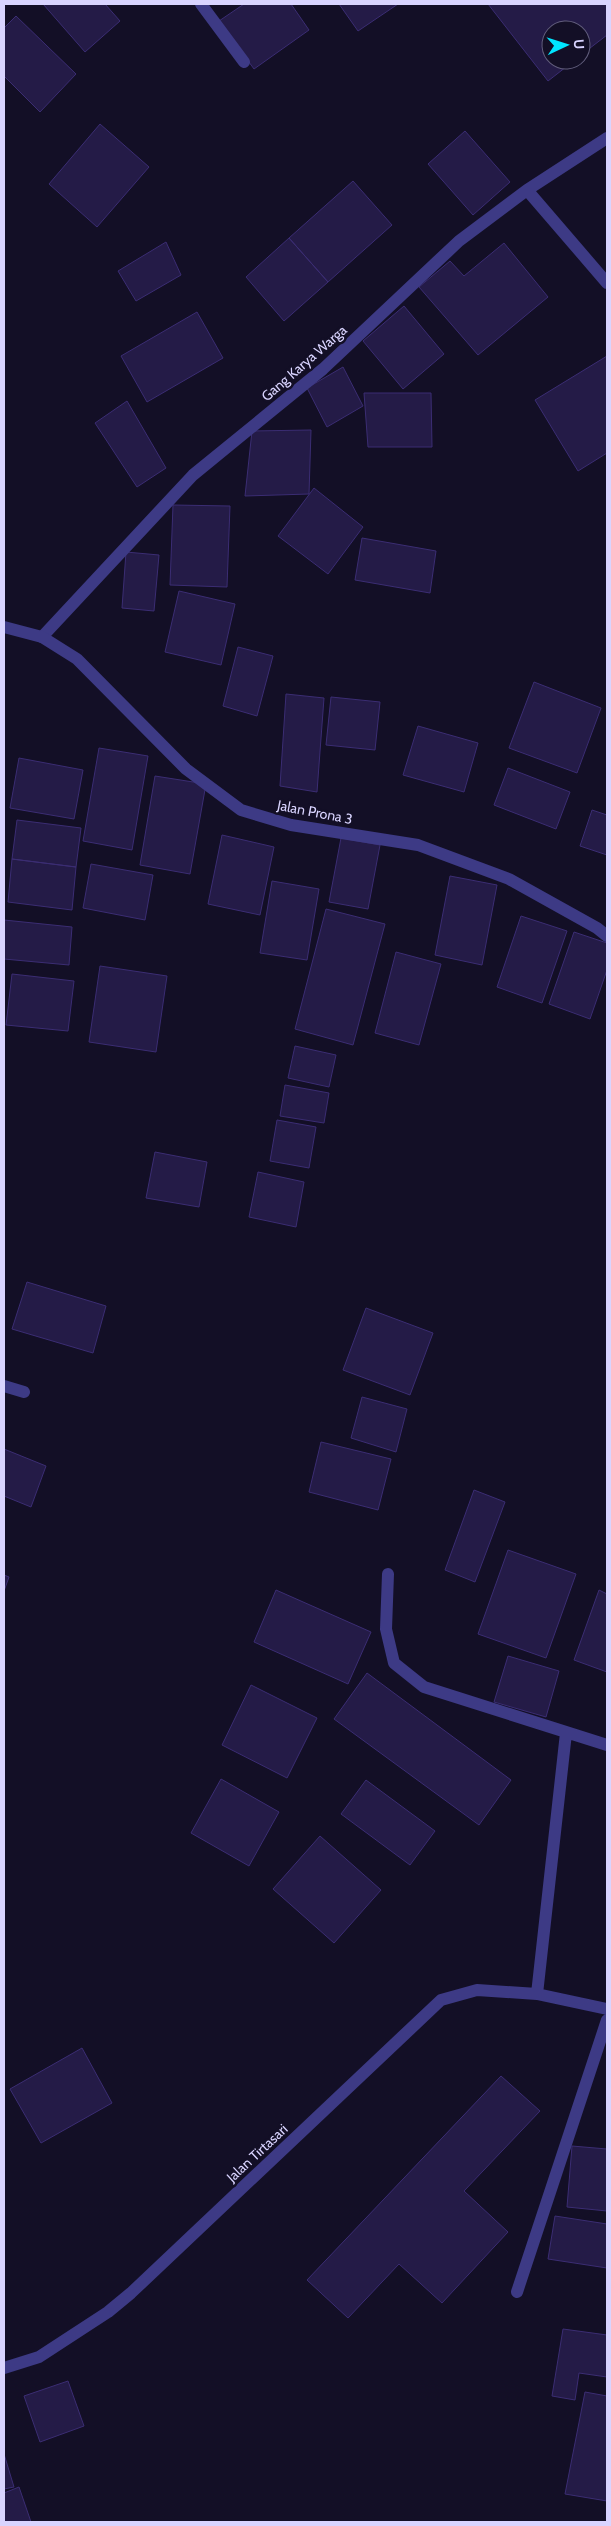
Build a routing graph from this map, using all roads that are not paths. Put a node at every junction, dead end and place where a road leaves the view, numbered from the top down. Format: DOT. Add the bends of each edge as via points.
graph roads {
  1 [pos="201,4"];
  2 [pos="244,62"];
  3 [pos="607,138"];
  4 [pos="527,190"];
  5 [pos="607,283"];
  6 [pos="4,627"];
  7 [pos="42,637"];
  8 [pos="607,936"];
  9 [pos="4,1386"];
  10 [pos="24,1392"];
  11 [pos="388,1574"];
  12 [pos="566,1733"];
  13 [pos="607,1745"];
  14 [pos="537,1994"];
  15 [pos="607,2009"];
  16 [pos="607,2020"];
  17 [pos="517,2292"];
  18 [pos="4,2368"];
  1 -- 2 [label="street"];
  3 -- 4 [label="street, Gang Karya Warga"];
  4 -- 5 [label="street"];
  4 -- 7 [label="street, Gang Karya Warga" via="459,241 323,369 193,475"];
  6 -- 7 [label="street, Jalan Prona 3"];
  7 -- 8 [label="street, Jalan Prona 3" via="77,658 186,769 241,810 291,825 418,845 508,879"];
  9 -- 10 [label="street"];
  11 -- 12 [label="street" via="386,1630 394,1663 424,1687"];
  12 -- 13 [label="street"];
  12 -- 14 [label="street"];
  14 -- 15 [label="street, Jalan Tirtasari"];
  14 -- 18 [label="street, Jalan Tirtasari" via="477,1990 441,2000 131,2293 39,2357"];
  16 -- 17 [label="street"];
}
